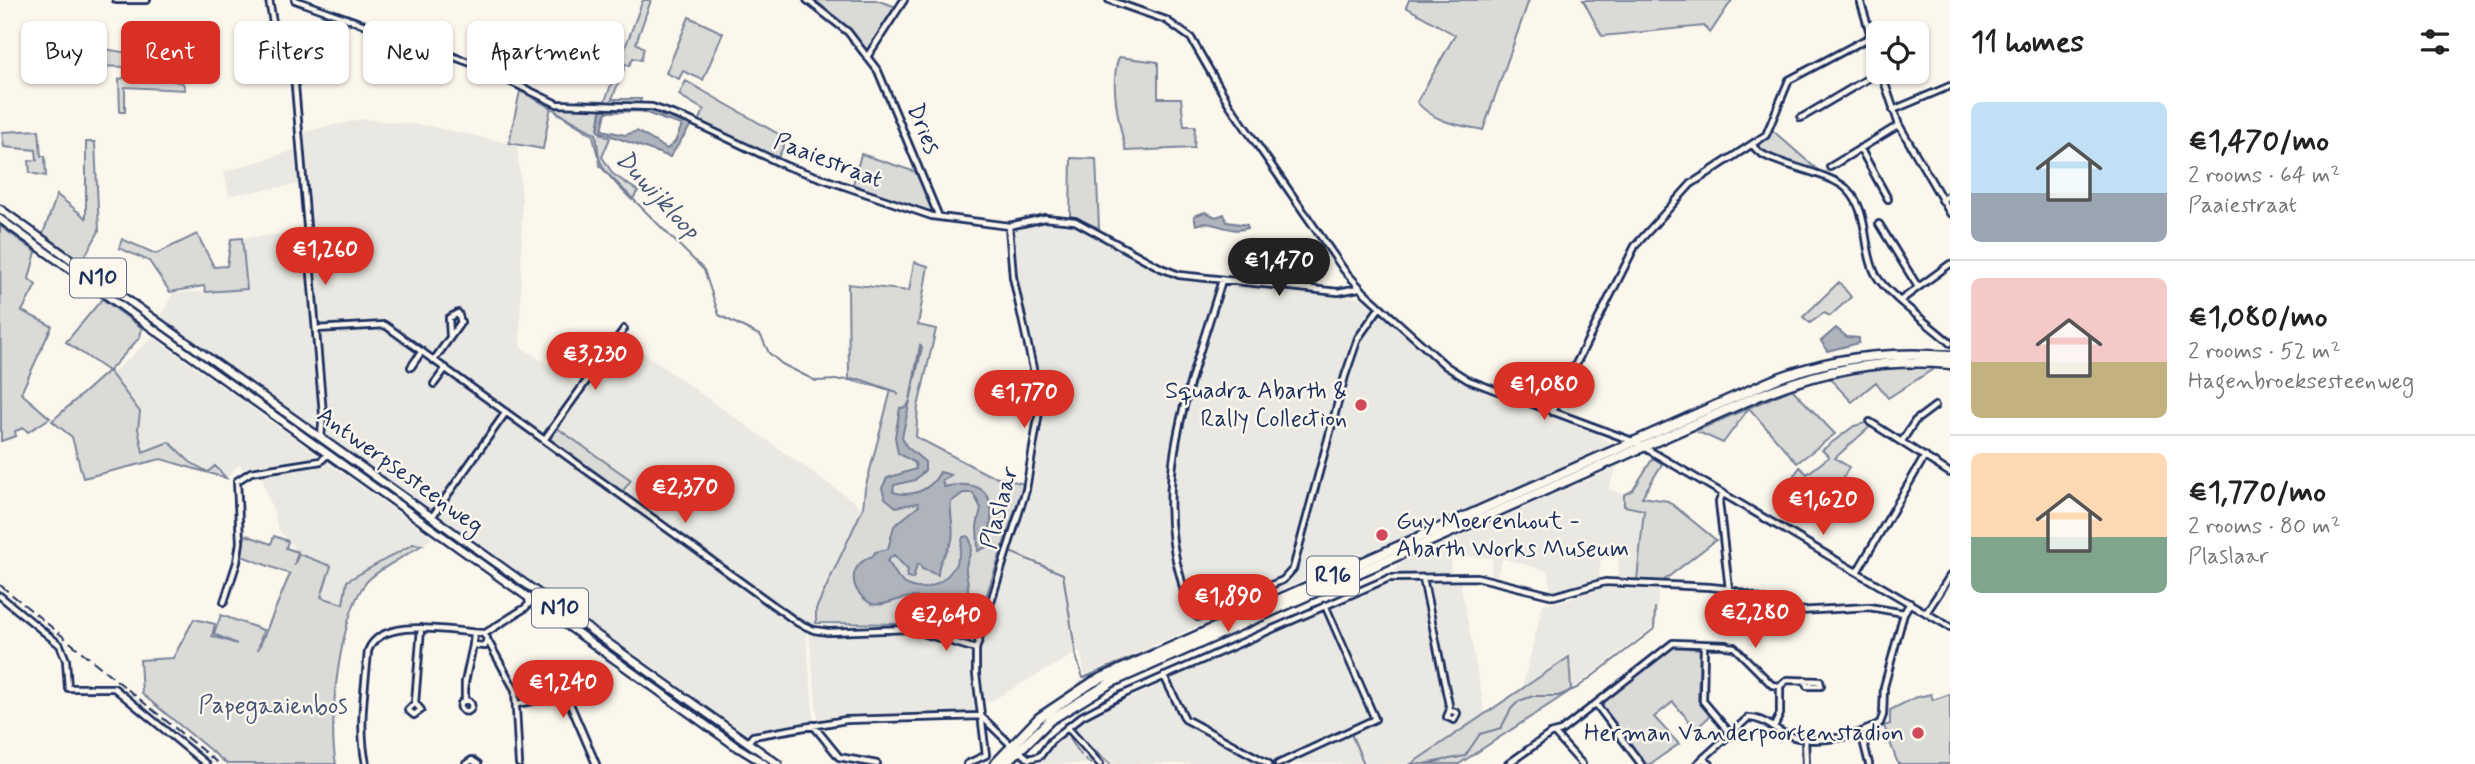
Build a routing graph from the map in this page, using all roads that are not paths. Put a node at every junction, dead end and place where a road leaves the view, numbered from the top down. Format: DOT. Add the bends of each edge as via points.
graph roads {
  1 [pos="116,0"];
  2 [pos="147,0"];
  3 [pos="269,0"];
  4 [pos="295,0"];
  5 [pos="807,0"];
  6 [pos="904,0"];
  7 [pos="1110,0"];
  8 [pos="1860,0"];
  9 [pos="1866,22"];
  10 [pos="1866,39"];
  11 [pos="867,57"];
  12 [pos="1866,80"];
  13 [pos="1884,84"];
  14 [pos="1950,86"];
  15 [pos="1893,110"];
  16 [pos="1801,118"];
  17 [pos="1899,125"];
  18 [pos="1753,145"];
  19 [pos="1860,148"];
  20 [pos="1830,167"];
  21 [pos="1950,195"];
  22 [pos="1888,199"];
  23 [pos="1942,200"];
  24 [pos="0,209"];
  25 [pos="1950,213"];
  26 [pos="939,218"];
  27 [pos="0,219"];
  28 [pos="1879,224"];
  29 [pos="1009,226"];
  30 [pos="1950,264"];
  31 [pos="1222,280"];
  32 [pos="1918,287"];
  33 [pos="1359,288"];
  34 [pos="1901,300"];
  35 [pos="1380,307"];
  36 [pos="316,329"];
  37 [pos="624,329"];
  38 [pos="450,336"];
  39 [pos="1950,343"];
  40 [pos="195,347"];
  41 [pos="422,351"];
  42 [pos="189,356"];
  43 [pos="1950,356"];
  44 [pos="210,358"];
  45 [pos="434,360"];
  46 [pos="1950,365"];
  47 [pos="203,366"];
  48 [pos="411,368"];
  49 [pos="446,368"];
  50 [pos="434,384"];
  51 [pos="1935,406"];
  52 [pos="506,412"];
  53 [pos="1552,412"];
  54 [pos="272,414"];
  55 [pos="1870,422"];
  56 [pos="1615,434"];
  57 [pos="321,437"];
  58 [pos="544,440"];
  59 [pos="1659,440"];
  60 [pos="1902,441"];
  61 [pos="1635,442"];
  62 [pos="1645,446"];
  63 [pos="337,448"];
  64 [pos="1616,450"];
  65 [pos="326,455"];
  66 [pos="1657,455"];
  67 [pos="1924,456"];
  68 [pos="1950,472"];
  69 [pos="1723,493"];
  70 [pos="432,517"];
  71 [pos="1858,570"];
  72 [pos="1950,576"];
  73 [pos="1423,578"];
  74 [pos="1729,589"];
  75 [pos="528,595"];
  76 [pos="0,596"];
  77 [pos="224,602"];
  78 [pos="538,603"];
  79 [pos="1910,603"];
  80 [pos="528,604"];
  81 [pos="1325,605"];
  82 [pos="1904,613"];
  83 [pos="1926,613"];
  84 [pos="1950,627"];
  85 [pos="421,628"];
  86 [pos="484,634"];
  87 [pos="474,635"];
  88 [pos="487,640"];
  89 [pos="473,645"];
  90 [pos="1704,646"];
  91 [pos="976,649"];
  92 [pos="1164,676"];
  93 [pos="1805,680"];
  94 [pos="1780,686"];
  95 [pos="465,701"];
  96 [pos="415,703"];
  97 [pos="517,704"];
  98 [pos="1596,704"];
  99 [pos="1450,710"];
  100 [pos="981,716"];
  101 [pos="813,725"];
  102 [pos="1067,727"];
  103 [pos="1774,727"];
  104 [pos="1861,732"];
  105 [pos="1554,733"];
  106 [pos="1730,733"];
  107 [pos="741,736"];
  108 [pos="1805,739"];
  109 [pos="748,742"];
  110 [pos="734,746"];
  111 [pos="1014,748"];
  112 [pos="1703,759"];
  113 [pos="206,764"];
  114 [pos="366,764"];
  115 [pos="466,764"];
  116 [pos="478,764"];
  117 [pos="519,764"];
  118 [pos="596,764"];
  119 [pos="765,764"];
  120 [pos="778,764"];
  121 [pos="877,764"];
  122 [pos="967,764"];
  123 [pos="995,764"];
  124 [pos="1005,764"];
  125 [pos="1100,764"];
  126 [pos="1269,764"];
  127 [pos="1278,764"];
  128 [pos="1508,764"];
  129 [pos="1582,764"];
  130 [pos="1641,764"];
  131 [pos="1697,764"];
  132 [pos="1710,764"];
  133 [pos="1806,764"];
  134 [pos="1869,764"];
  1 -- 2 [label="street"];
  3 -- 36 [label="street" via="277,45 294,74"];
  4 -- 26 [label="street, Paaiestraat" via="474,64 550,102 575,107 652,107 786,166"];
  5 -- 11 [label="street, Dries" via="848,32"];
  6 -- 11 [label="street"];
  7 -- 33 [label="street" via="1166,20 1191,38 1229,104"];
  8 -- 9 [label="street"];
  10 -- 18 [label="street" via="1789,80 1769,131"];
  11 -- 26 [label="street, Dries" via="888,89"];
  12 -- 16 [label="street"];
  13 -- 15 [label="street"];
  14 -- 15 [label="street"];
  15 -- 17 [label="street"];
  17 -- 19 [label="street"];
  17 -- 23 [label="street"];
  18 -- 34 [label="street" via="1760,155 1819,173 1848,190 1861,216 1875,273"];
  18 -- 53 [label="street" via="1691,184 1631,252"];
  19 -- 20 [label="street"];
  19 -- 22 [label="street"];
  21 -- 23 [label="street"];
  23 -- 25 [label="street"];
  24 -- 40 [label="main road, Antwerpsesteenweg / N10"];
  26 -- 29 [label="street, Paaiestraat"];
  27 -- 42 [label="main road, Antwerpsesteenweg / N10"];
  28 -- 32 [label="street"];
  29 -- 31 [label="street, Paaiestraat" via="1045,218 1075,221 1171,273"];
  29 -- 91 [label="street, Plaslaar" via="1013,277 1039,412 1026,490"];
  30 -- 32 [label="street"];
  31 -- 33 [label="street, Paaiestraat" via="1338,292"];
  31 -- 35 [label="street" via="1171,463 1174,552 1196,616 1283,580 1293,569 1345,376 1358,338"];
  32 -- 34 [label="street"];
  33 -- 35 [label="street"];
  34 -- 39 [label="street"];
  35 -- 53 [label="street" via="1468,380"];
  36 -- 41 [label="street" via="380,323"];
  36 -- 57 [label="street"];
  37 -- 58 [label="street"];
  38 -- 38 [label="street" via="461,322 458,313 449,318"];
  38 -- 45 [label="street"];
  40 -- 42 [label="main road" via="196,353"];
  40 -- 44 [label="main road, Antwerpsesteenweg / N10"];
  41 -- 45 [label="street"];
  41 -- 48 [label="street"];
  42 -- 47 [label="main road, Antwerpsesteenweg / N10"];
  43 -- 61 [label="highway, R16" via="1876,356 1814,366"];
  44 -- 47 [label="main road" via="203,360"];
  44 -- 57 [label="main road, Antwerpsesteenweg / N10"];
  45 -- 49 [label="street"];
  46 -- 59 [label="highway, R16" via="1877,364 1816,374"];
  47 -- 54 [label="main road, Antwerpsesteenweg / N10"];
  49 -- 50 [label="street"];
  49 -- 52 [label="street"];
  51 -- 60 [label="street" via="1915,421"];
  52 -- 58 [label="street"];
  52 -- 70 [label="street"];
  53 -- 56 [label="street"];
  54 -- 57 [label="main road, N10" via="314,441"];
  54 -- 65 [label="main road, Antwerpsesteenweg / N10"];
  55 -- 60 [label="street"];
  56 -- 61 [label="street"];
  56 -- 64 [label="street"];
  57 -- 63 [label="main road, Antwerpsesteenweg / N10"];
  58 -- 91 [label="street" via="799,623 828,632 909,629"];
  59 -- 62 [label="highway, R16"];
  59 -- 66 [label="street"];
  60 -- 67 [label="street"];
  61 -- 62 [label="street"];
  61 -- 64 [label="highway, R16"];
  62 -- 66 [label="street"];
  62 -- 111 [label="highway, R16" via="1112,682 1064,710"];
  63 -- 65 [label="main road" via="327,445"];
  63 -- 70 [label="main road, Antwerpsesteenweg / N10"];
  64 -- 111 [label="highway, R16" via="1093,682 1052,708"];
  65 -- 75 [label="main road, Antwerpsesteenweg / N10"];
  65 -- 77 [label="street" via="321,461 251,472 237,481 240,542"];
  66 -- 69 [label="street"];
  67 -- 68 [label="street"];
  67 -- 71 [label="street"];
  69 -- 71 [label="street"];
  69 -- 74 [label="street" via="1719,502"];
  70 -- 107 [label="main road, Antwerpsesteenweg / N10"];
  71 -- 79 [label="street"];
  72 -- 83 [label="street"];
  73 -- 74 [label="street" via="1477,577 1554,596 1605,582"];
  73 -- 81 [label="street" via="1380,580"];
  73 -- 99 [label="street"];
  74 -- 82 [label="street" via="1798,611 1869,607"];
  75 -- 78 [label="main road, Antwerpsesteenweg / N10"];
  75 -- 80 [label="street"];
  76 -- 113 [label="street" via="60,645 68,688 114,688"];
  78 -- 80 [label="street"];
  78 -- 110 [label="main road, Antwerpsesteenweg / N10"];
  79 -- 82 [label="street"];
  79 -- 83 [label="street"];
  80 -- 86 [label="street"];
  81 -- 92 [label="street"];
  81 -- 127 [label="street" via="1375,719"];
  82 -- 104 [label="street" via="1883,691 1883,718"];
  83 -- 84 [label="street"];
  85 -- 87 [label="street" via="449,628"];
  85 -- 96 [label="street"];
  85 -- 114 [label="street" via="384,635 370,647 362,727"];
  86 -- 87 [label="street"];
  86 -- 88 [label="street"];
  87 -- 89 [label="street"];
  88 -- 89 [label="street" via="481,648"];
  88 -- 97 [label="street" via="511,680"];
  89 -- 95 [label="street"];
  90 -- 94 [label="street" via="1734,647 1772,685"];
  90 -- 98 [label="street" via="1673,643"];
  90 -- 106 [label="street" via="1703,701"];
  91 -- 100 [label="street, Plaslaar"];
  92 -- 102 [label="street"];
  92 -- 126 [label="street" via="1185,719"];
  93 -- 94 [label="street" via="1787,680"];
  94 -- 103 [label="street" via="1780,714"];
  97 -- 117 [label="street"];
  97 -- 118 [label="street" via="562,695 567,698"];
  98 -- 105 [label="street"];
  98 -- 130 [label="street"];
  100 -- 101 [label="street"];
  100 -- 111 [label="street"];
  100 -- 122 [label="street, Plaslaar" via="986,755"];
  101 -- 109 [label="street" via="753,736"];
  101 -- 121 [label="street" via="839,757"];
  102 -- 111 [label="street" via="1037,758 1029,759"];
  102 -- 125 [label="street"];
  103 -- 106 [label="street" via="1748,718"];
  103 -- 108 [label="street"];
  104 -- 108 [label="street"];
  104 -- 134 [label="street"];
  105 -- 128 [label="street"];
  105 -- 129 [label="street"];
  106 -- 112 [label="street"];
  107 -- 109 [label="main road, Antwerpsesteenweg / N10"];
  107 -- 110 [label="main road" via="742,744"];
  108 -- 133 [label="street"];
  109 -- 120 [label="main road, Antwerpsesteenweg / N10"];
  110 -- 119 [label="main road, Antwerpsesteenweg / N10"];
  111 -- 123 [label="highway, R16"];
  111 -- 124 [label="highway, R16"];
  112 -- 131 [label="street"];
  112 -- 132 [label="street"];
  115 -- 116 [label="street" via="472,760"];
}
